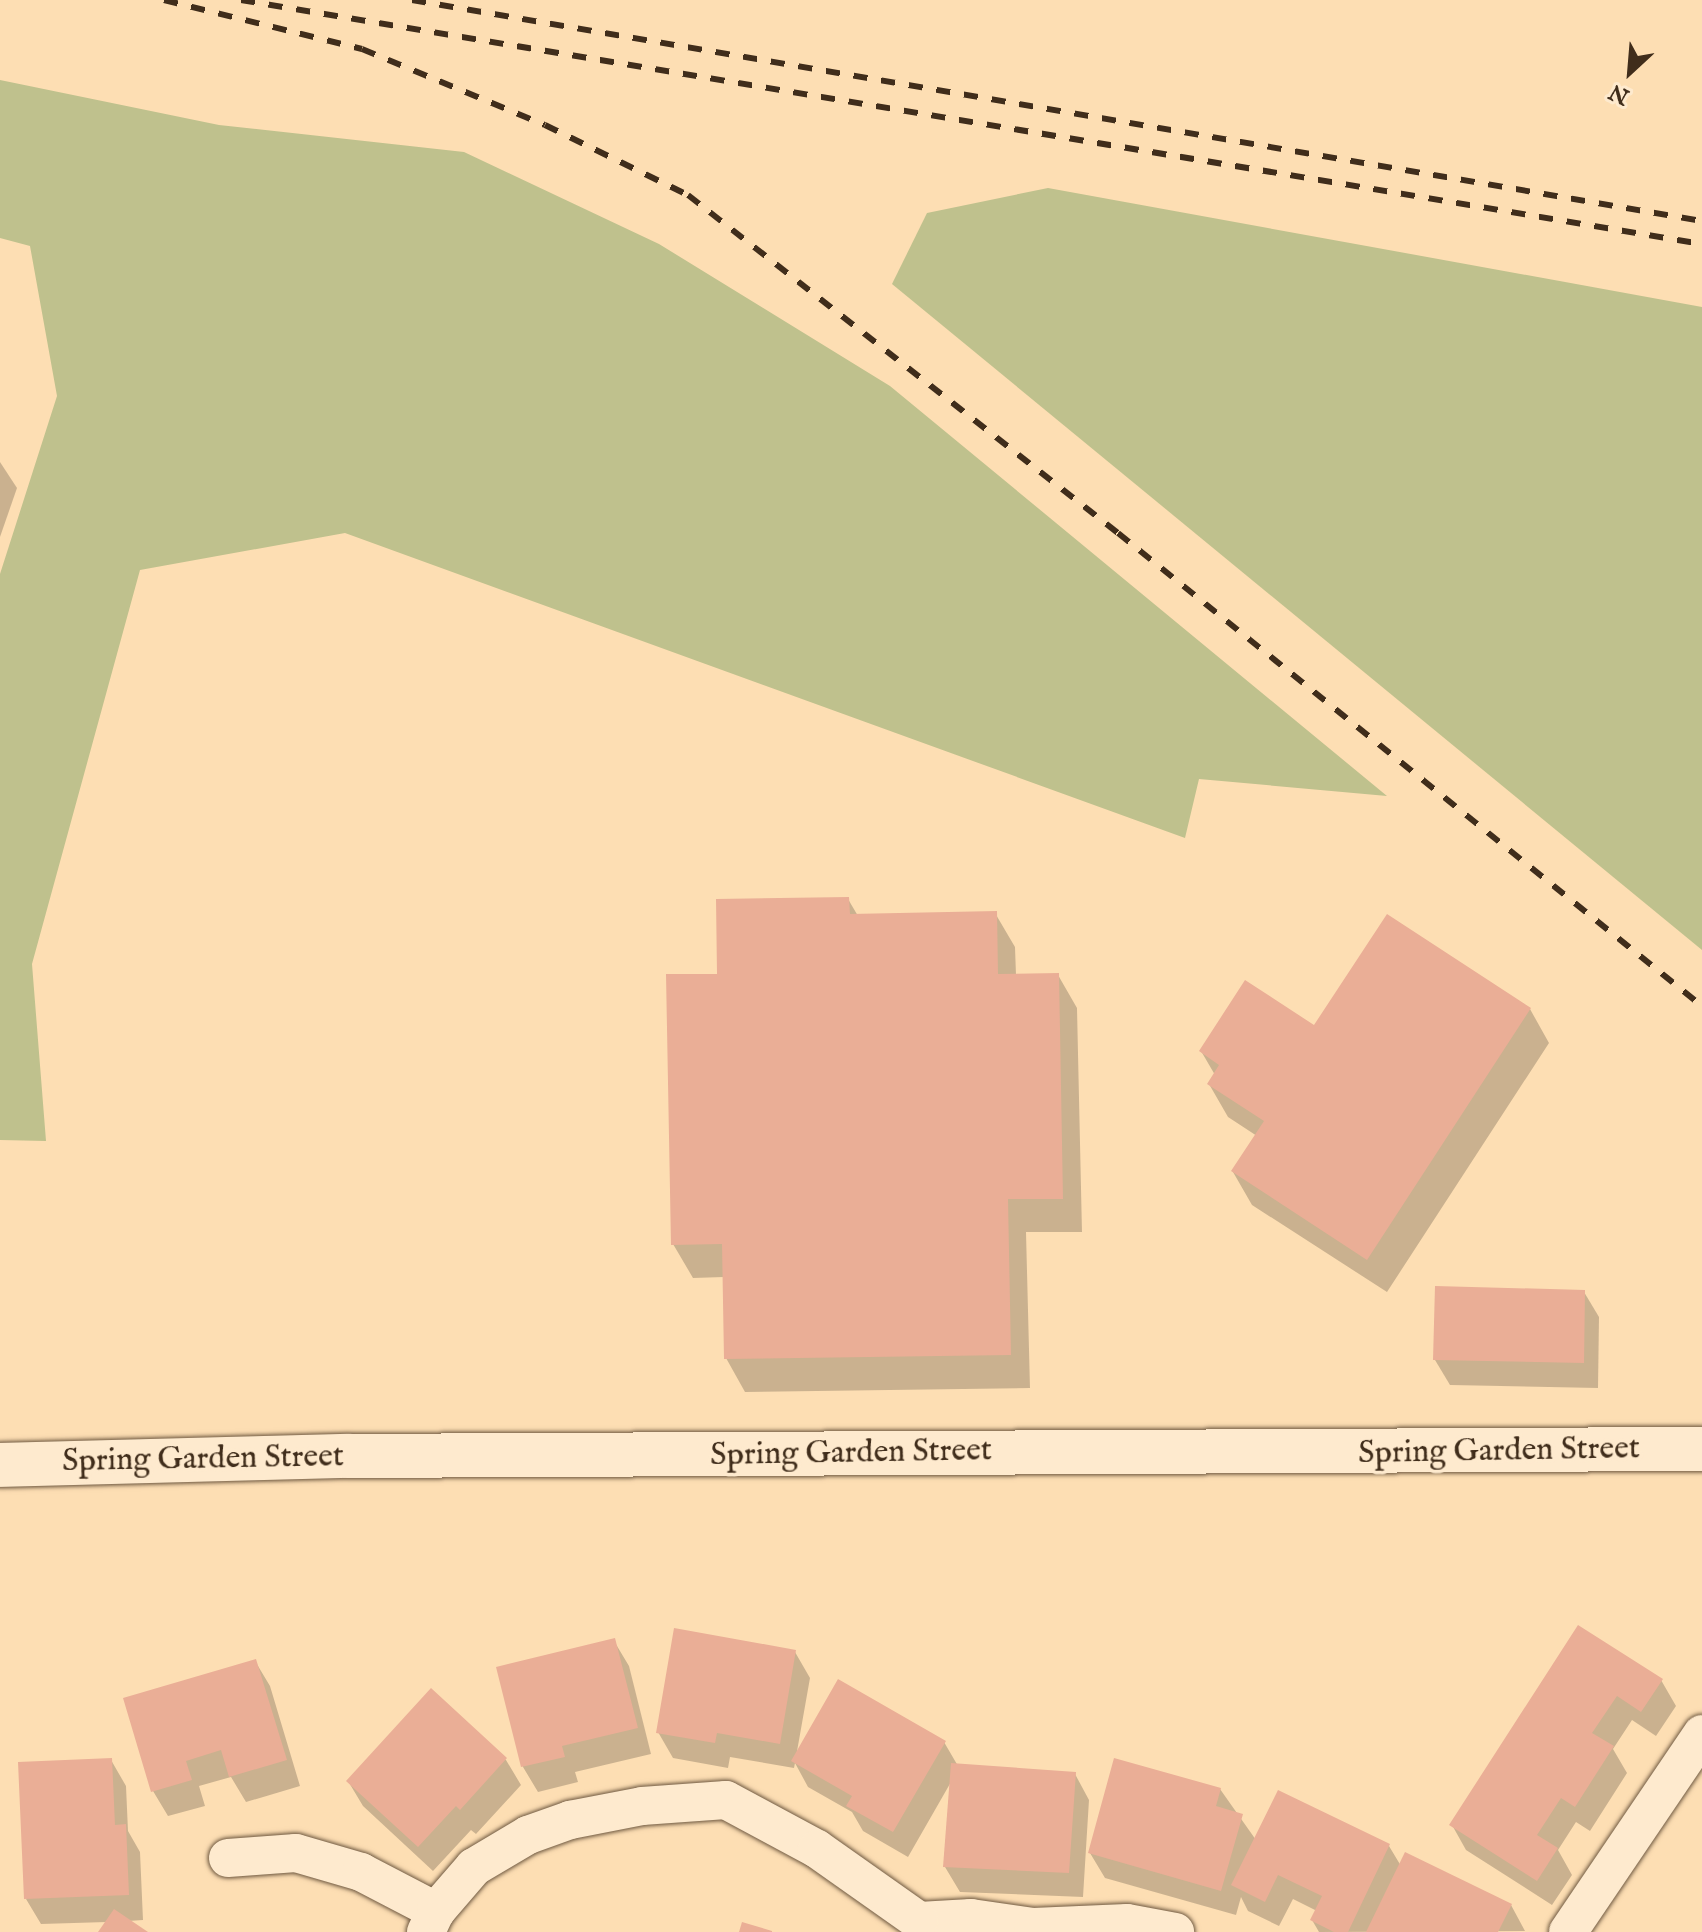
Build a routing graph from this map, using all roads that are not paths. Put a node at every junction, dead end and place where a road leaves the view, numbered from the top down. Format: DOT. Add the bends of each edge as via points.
graph roads {
  1 [pos="1702,1449"];
  2 [pos="0,1465"];
  3 [pos="1702,1734"];
  4 [pos="228,1858"];
  5 [pos="431,1921"];
  6 [pos="916,1926"];
  7 [pos="1175,1932"];
  8 [pos="1568,1932"];
  1 -- 2 [label="main road, Spring Garden Street" via="347,1456"];
  3 -- 8 [label="street"];
  4 -- 5 [label="street" via="296,1853 361,1872"];
  5 -- 6 [label="street" via="474,1867 528,1835 570,1820 642,1806 726,1800 817,1849"];
  6 -- 7 [label="street" via="971,1918 1033,1927 1127,1923"];
}
